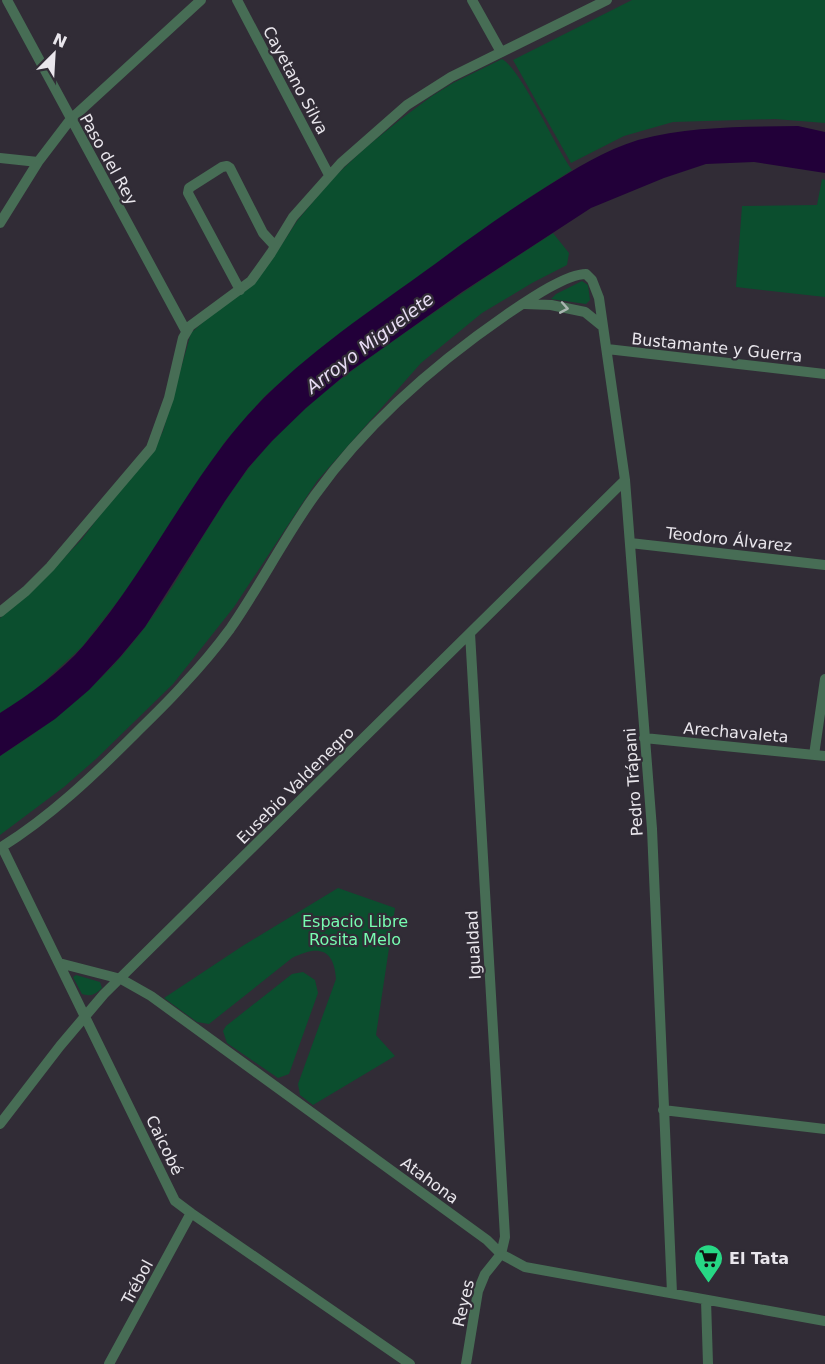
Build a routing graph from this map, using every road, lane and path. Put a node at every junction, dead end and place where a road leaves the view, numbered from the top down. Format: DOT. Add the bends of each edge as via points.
graph roads {
  1 [pos="7,0"];
  2 [pos="201,0"];
  3 [pos="237,0"];
  4 [pos="472,0"];
  5 [pos="607,0"];
  6 [pos="501,52"];
  7 [pos="70,120"];
  8 [pos="0,158"];
  9 [pos="38,162"];
  10 [pos="329,175"];
  11 [pos="0,224"];
  12 [pos="275,246"];
  13 [pos="240,290"];
  14 [pos="521,304"];
  15 [pos="601,325"];
  16 [pos="186,331"];
  17 [pos="607,349"];
  18 [pos="825,374"];
  19 [pos="625,480"];
  20 [pos="630,543"];
  21 [pos="825,565"];
  22 [pos="0,612"];
  23 [pos="470,633"];
  24 [pos="825,679"];
  25 [pos="645,738"];
  26 [pos="820,755"];
  27 [pos="1,847"];
  28 [pos="59,963"];
  29 [pos="121,979"];
  30 [pos="86,1017"];
  31 [pos="663,1110"];
  32 [pos="0,1124"];
  33 [pos="825,1129"];
  34 [pos="191,1214"];
  35 [pos="501,1254"];
  36 [pos="672,1293"];
  37 [pos="706,1300"];
  38 [pos="825,1321"];
  39 [pos="109,1364"];
  40 [pos="410,1364"];
  41 [pos="466,1364"];
  42 [pos="708,1364"];
  1 -- 7 [label="street, Paso del Rey"];
  2 -- 7 [label="street"];
  3 -- 10 [label="street, Cayetano Silva"];
  4 -- 6 [label="street"];
  5 -- 6 [label="street"];
  6 -- 10 [label="street" via="423,94"];
  7 -- 9 [label="street"];
  7 -- 16 [label="street, Paso del Rey"];
  8 -- 9 [label="street"];
  9 -- 11 [label="street"];
  10 -- 12 [label="street" via="293,217"];
  12 -- 13 [label="street"];
  12 -- 13 [label="street" via="263,233 230,168 222,167 189,188 188,193"];
  13 -- 16 [label="street"];
  14 -- 15 [label="street, one-way" via="585,312"];
  14 -- 15 [label="street, Pedro Trápani" via="572,276 586,274 597,288"];
  14 -- 27 [label="street" via="424,377 368,432 316,494 229,630 183,685 97,772"];
  15 -- 17 [label="street, Pedro Trápani"];
  16 -- 22 [label="street" via="151,448 50,567"];
  17 -- 18 [label="street, Bustamante y Guerra"];
  17 -- 19 [label="street, Pedro Trápani"];
  19 -- 20 [label="street, Pedro Trápani"];
  19 -- 23 [label="street, Eusebio Valdenegro"];
  20 -- 21 [label="street, Teodoro Álvarez"];
  20 -- 25 [label="street, Pedro Trápani"];
  23 -- 29 [label="street, Eusebio Valdenegro"];
  23 -- 35 [label="street, Igualdad" via="505,1237"];
  24 -- 26 [label="street"];
  25 -- 26 [label="street, Arechavaleta"];
  25 -- 31 [label="street, Pedro Trápani"];
  27 -- 28 [label="street, Caicobé"];
  28 -- 29 [label="street, Atahona"];
  28 -- 30 [label="street, Caicobé"];
  29 -- 30 [label="street, Eusebio Valdenegro"];
  29 -- 35 [label="street, Atahona" via="207,1035"];
  30 -- 32 [label="street, Eusebio Valdenegro"];
  30 -- 34 [label="street, Caicobé" via="175,1201"];
  31 -- 33 [label="street"];
  31 -- 36 [label="street, Pedro Trápani"];
  34 -- 39 [label="street, Trébol"];
  34 -- 40 [label="street, Caicobé"];
  35 -- 36 [label="street, Atahona" via="525,1267"];
  35 -- 41 [label="street, Reyes" via="477,1291"];
  36 -- 37 [label="street, Atahona"];
  37 -- 38 [label="street, Atahona"];
  37 -- 42 [label="street"];
}
